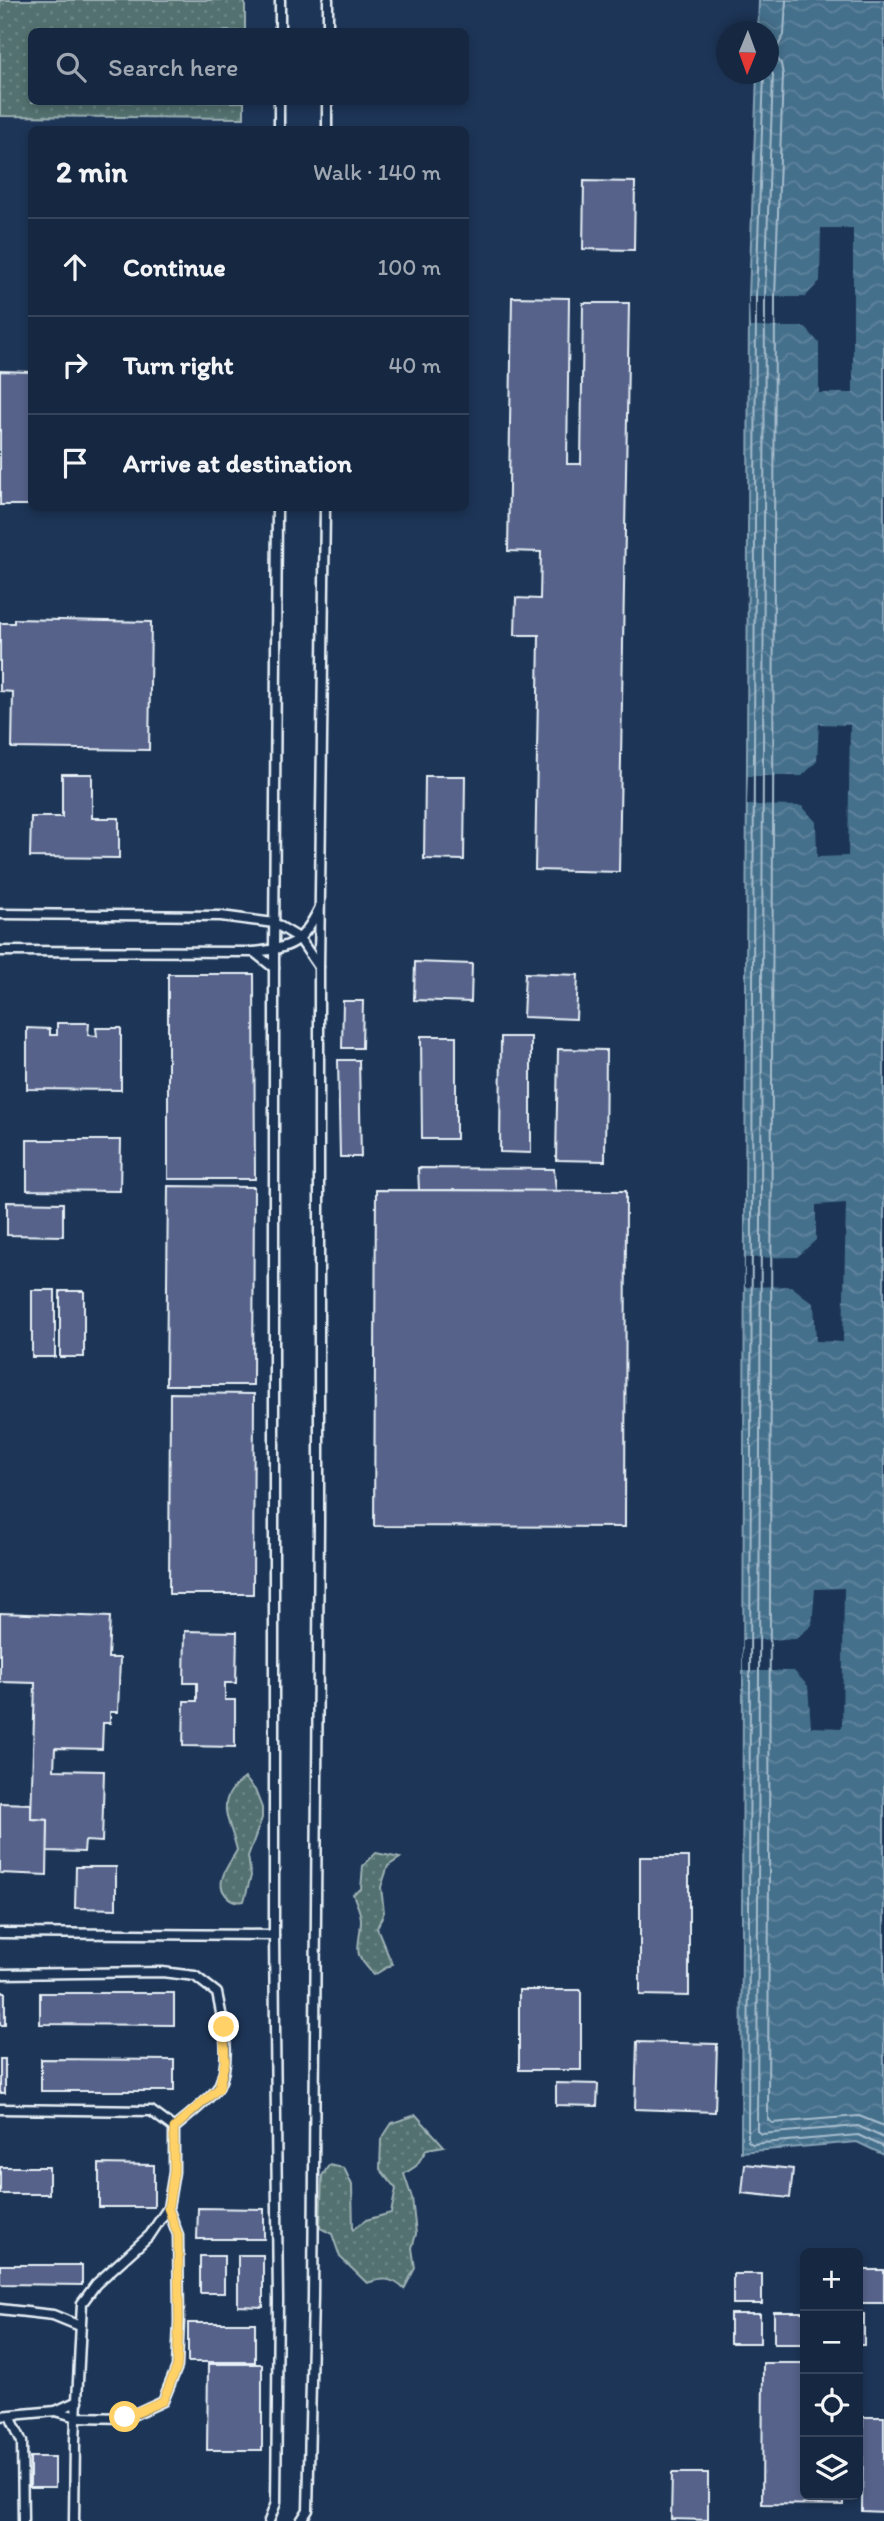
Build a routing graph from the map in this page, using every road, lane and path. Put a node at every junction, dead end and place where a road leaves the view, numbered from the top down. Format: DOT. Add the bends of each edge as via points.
graph roads {
  1 [pos="280,0"];
  2 [pos="328,0"];
  3 [pos="280,28"];
  4 [pos="328,28"];
  5 [pos="279,105"];
  6 [pos="327,105"];
  7 [pos="279,126"];
  8 [pos="327,126"];
  9 [pos="277,511"];
  10 [pos="325,511"];
  11 [pos="320,906"];
  12 [pos="0,914"];
  13 [pos="274,923"];
  14 [pos="299,938"];
  15 [pos="274,950"];
  16 [pos="0,951"];
  17 [pos="254,952"];
  18 [pos="319,967"];
  19 [pos="274,968"];
  20 [pos="0,1933"];
  21 [pos="274,1935"];
  22 [pos="0,1974"];
  23 [pos="0,2109"];
  24 [pos="174,2128"];
  25 [pos="168,2208"];
  26 [pos="0,2309"];
  27 [pos="80,2326"];
  28 [pos="79,2401"];
  29 [pos="56,2411"];
  30 [pos="0,2416"];
  31 [pos="10,2416"];
  32 [pos="77,2417"];
  33 [pos="23,2521"];
  34 [pos="74,2521"];
  35 [pos="270,2521"];
  36 [pos="302,2521"];
  1 -- 3 [label="lane"];
  2 -- 4 [label="lane"];
  5 -- 7 [label="lane"];
  6 -- 8 [label="lane"];
  9 -- 13 [label="lane"];
  10 -- 11 [label="lane"];
  11 -- 14 [label="lane"];
  11 -- 18 [label="lane"];
  12 -- 13 [label="lane" via="221,916"];
  13 -- 14 [label="lane"];
  13 -- 15 [label="lane"];
  14 -- 15 [label="lane"];
  14 -- 18 [label="lane"];
  15 -- 17 [label="lane"];
  15 -- 19 [label="lane"];
  16 -- 17 [label="lane"];
  17 -- 19 [label="lane"];
  18 -- 36 [label="lane" via="313,2283 308,2510"];
  19 -- 21 [label="lane"];
  20 -- 21 [label="lane"];
  21 -- 35 [label="lane" via="276,2502"];
  22 -- 24 [label="lane" via="162,1972 195,1976 217,1993 225,2062 219,2088"];
  23 -- 24 [label="lane" via="151,2111"];
  24 -- 25 [label="lane"];
  25 -- 27 [label="lane" via="150,2235 96,2284 82,2303"];
  25 -- 32 [label="lane" via="178,2235 179,2321 177,2367 163,2401 125,2417"];
  26 -- 27 [label="lane" via="53,2315"];
  27 -- 28 [label="lane"];
  28 -- 29 [label="lane"];
  28 -- 32 [label="lane"];
  29 -- 31 [label="lane"];
  29 -- 32 [label="lane"];
  30 -- 31 [label="lane"];
  31 -- 33 [label="lane" via="22,2442"];
  32 -- 34 [label="lane"];
}
